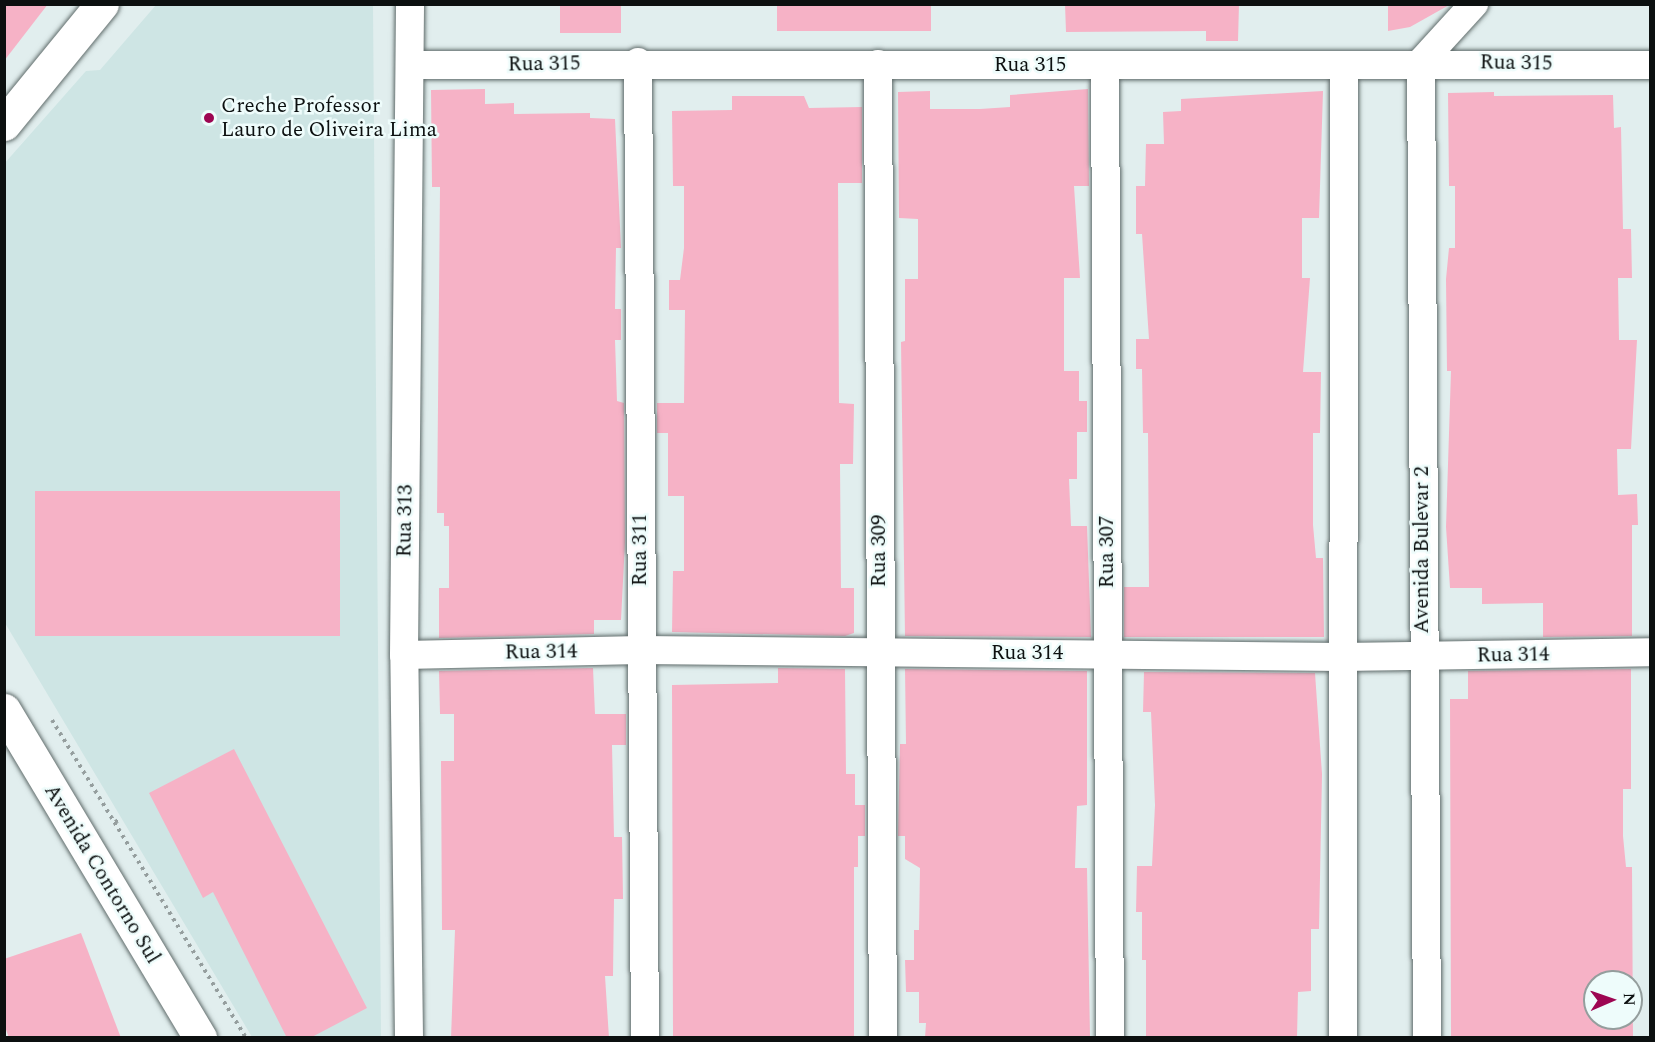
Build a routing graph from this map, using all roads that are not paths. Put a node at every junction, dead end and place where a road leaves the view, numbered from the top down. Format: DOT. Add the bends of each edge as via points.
graph roads {
  1 [pos="102,4"];
  2 [pos="410,4"];
  3 [pos="1474,4"];
  4 [pos="638,62"];
  5 [pos="1421,62"];
  6 [pos="878,64"];
  7 [pos="410,65"];
  8 [pos="1650,65"];
  9 [pos="1105,66"];
  10 [pos="1344,68"];
  11 [pos="4,124"];
  12 [pos="640,650"];
  13 [pos="1650,652"];
  14 [pos="1108,653"];
  15 [pos="404,654"];
  16 [pos="879,655"];
  17 [pos="1422,656"];
  18 [pos="1341,657"];
  19 [pos="4,710"];
  20 [pos="200,1038"];
  21 [pos="409,1038"];
  22 [pos="645,1038"];
  23 [pos="883,1038"];
  24 [pos="1110,1038"];
  25 [pos="1344,1038"];
  26 [pos="1427,1038"];
  1 -- 11 [label="street"];
  2 -- 7 [label="street, Rua 313"];
  3 -- 5 [label="street"];
  4 -- 6 [label="street, Rua 315"];
  4 -- 7 [label="street, Rua 315"];
  4 -- 12 [label="street, Rua 311"];
  5 -- 8 [label="street, Rua 315"];
  5 -- 10 [label="street, Rua 315"];
  5 -- 17 [label="street, Avenida Bulevar 2"];
  6 -- 9 [label="street, Rua 315"];
  6 -- 16 [label="street, Rua 309"];
  7 -- 15 [label="street, Rua 313"];
  9 -- 10 [label="street, Rua 315"];
  9 -- 14 [label="street, Rua 307"];
  10 -- 18 [label="street"];
  12 -- 15 [label="street, Rua 314"];
  12 -- 16 [label="street, Rua 314"];
  12 -- 22 [label="street, Rua 311"];
  13 -- 17 [label="street, Rua 314"];
  14 -- 16 [label="street, Rua 314"];
  14 -- 18 [label="street, Rua 314"];
  14 -- 24 [label="street, Rua 307"];
  15 -- 21 [label="street, Rua 313"];
  16 -- 23 [label="street, Rua 309"];
  17 -- 18 [label="street, Rua 314"];
  17 -- 26 [label="street, Avenida Bulevar 2"];
  18 -- 25 [label="street"];
  19 -- 20 [label="street, Avenida Contorno Sul"];
}
